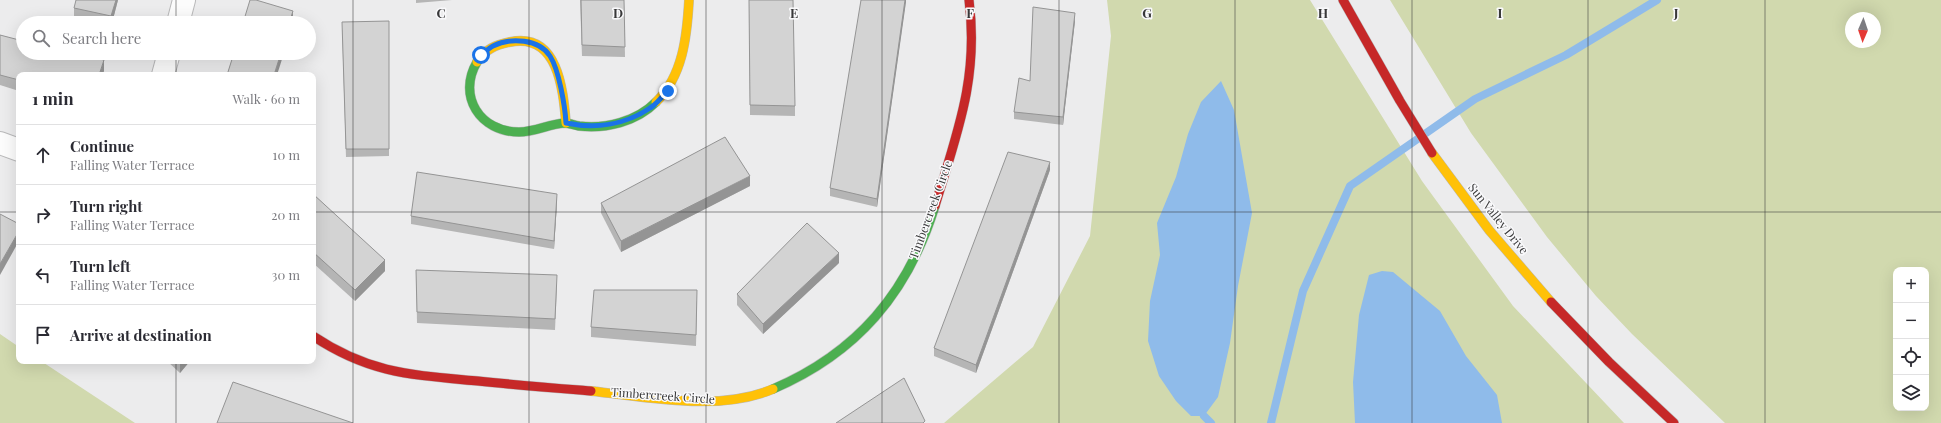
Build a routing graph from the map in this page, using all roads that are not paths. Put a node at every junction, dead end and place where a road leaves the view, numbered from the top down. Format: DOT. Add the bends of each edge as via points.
graph roads {
  1 [pos="184,0"];
  2 [pos="689,0"];
  3 [pos="968,0"];
  4 [pos="1343,0"];
  5 [pos="180,16"];
  6 [pos="167,60"];
  7 [pos="164,72"];
  8 [pos="566,123"];
  9 [pos="0,143"];
  10 [pos="16,149"];
  11 [pos="316,338"];
  12 [pos="1674,423"];
  1 -- 5 [label="street"];
  2 -- 8 [label="street" via="689,29 679,71 668,91 651,108 632,119 610,125 579,126"];
  3 -- 11 [label="street, Timbercreek Circle" via="972,68 968,93 963,117 921,246 903,281 866,328 811,370 754,395 726,400 696,400 386,371 355,361"];
  4 -- 12 [label="street, Sun Valley Drive" via="1409,117 1472,208 1509,254 1585,338"];
  6 -- 7 [label="street"];
  8 -- 8 [label="street" via="558,79 550,56 534,42 513,41 494,46 481,55 472,69 469,89 474,110 491,125 511,131 540,129"];
  9 -- 10 [label="street"];
}
